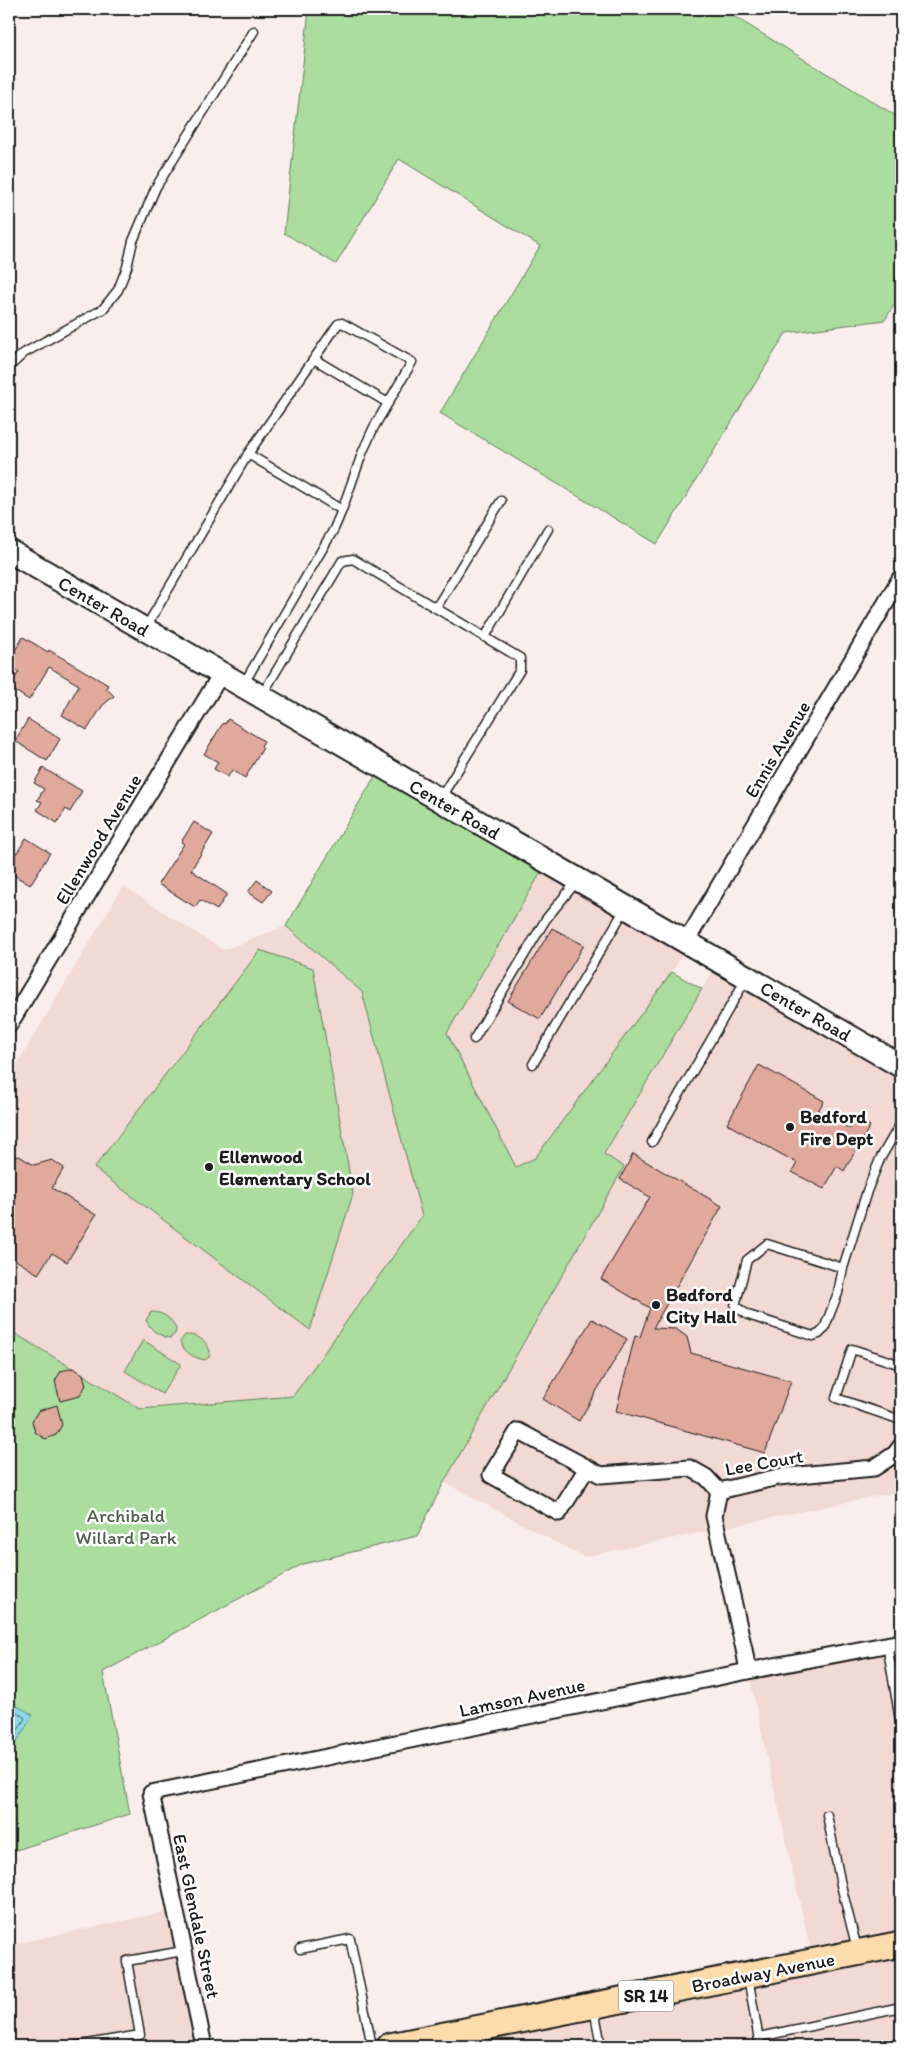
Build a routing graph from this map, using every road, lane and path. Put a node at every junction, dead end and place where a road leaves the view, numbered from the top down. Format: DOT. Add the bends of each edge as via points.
graph roads {
  1 [pos="254,31"];
  2 [pos="314,359"];
  3 [pos="9,367"];
  4 [pos="388,403"];
  5 [pos="248,454"];
  6 [pos="501,500"];
  7 [pos="342,510"];
  8 [pos="548,529"];
  9 [pos="9,551"];
  10 [pos="901,577"];
  11 [pos="436,608"];
  12 [pos="145,630"];
  13 [pos="485,637"];
  14 [pos="221,674"];
  15 [pos="252,692"];
  16 [pos="439,800"];
  17 [pos="578,880"];
  18 [pos="626,907"];
  19 [pos="686,942"];
  20 [pos="747,977"];
  21 [pos="9,1025"];
  22 [pos="474,1039"];
  23 [pos="533,1064"];
  24 [pos="901,1066"];
  25 [pos="901,1123"];
  26 [pos="652,1142"];
  27 [pos="843,1268"];
  28 [pos="901,1365"];
  29 [pos="901,1420"];
  30 [pos="901,1446"];
  31 [pos="587,1468"];
  32 [pos="719,1491"];
  33 [pos="894,1643"];
  34 [pos="748,1671"];
  35 [pos="901,1726"];
  36 [pos="151,1793"];
  37 [pos="827,1815"];
  38 [pos="901,1944"];
  39 [pos="300,1950"];
  40 [pos="183,1951"];
  41 [pos="858,1954"];
  42 [pos="747,1975"];
  43 [pos="594,2006"];
  44 [pos="901,2007"];
  45 [pos="759,2037"];
  46 [pos="477,2038"];
  47 [pos="75,2046"];
  48 [pos="204,2046"];
  49 [pos="372,2046"];
  50 [pos="390,2046"];
  51 [pos="601,2046"];
  52 [pos="760,2046"];
  1 -- 3 [label="lane" via="156,187 133,241 118,290 103,309 24,353"];
  2 -- 4 [label="lane"];
  2 -- 4 [label="lane" via="338,324 342,323 412,362"];
  2 -- 5 [label="lane"];
  4 -- 7 [label="lane" via="363,451"];
  5 -- 7 [label="lane"];
  5 -- 12 [label="lane"];
  6 -- 11 [label="lane"];
  7 -- 15 [label="lane"];
  8 -- 13 [label="lane"];
  9 -- 12 [label="main road, Center Road"];
  10 -- 19 [label="street, Ennis Avenue"];
  11 -- 13 [label="lane"];
  11 -- 15 [label="lane" via="353,559 342,562"];
  12 -- 14 [label="main road, Center Road"];
  13 -- 16 [label="lane" via="520,658 520,670"];
  14 -- 15 [label="main road, Center Road"];
  14 -- 21 [label="street, Ellenwood Avenue"];
  15 -- 16 [label="main road, Center Road"];
  16 -- 17 [label="main road, Center Road"];
  17 -- 18 [label="main road, Center Road"];
  17 -- 22 [label="lane" via="546,918"];
  18 -- 19 [label="main road, Center Road"];
  18 -- 23 [label="lane"];
  19 -- 20 [label="main road, Center Road"];
  20 -- 24 [label="main road, Center Road"];
  20 -- 26 [label="lane"];
  25 -- 27 [label="lane" via="867,1190"];
  27 -- 27 [label="lane" via="767,1244 747,1260 735,1306 748,1315 813,1336 819,1334 838,1293"];
  28 -- 29 [label="lane" via="852,1349 836,1398"];
  30 -- 32 [label="street, Lee Court" via="874,1468 778,1477"];
  31 -- 31 [label="street" via="518,1431 492,1475 559,1513"];
  31 -- 32 [label="street" via="601,1475 690,1468 706,1477"];
  32 -- 34 [label="street, Lee Court" via="714,1516"];
  33 -- 34 [label="street, Lamson Avenue"];
  33 -- 35 [label="lane"];
  34 -- 36 [label="street, Lamson Avenue"];
  36 -- 40 [label="street, East Glendale Street"];
  37 -- 41 [label="lane"];
  38 -- 41 [label="main road, Broadway Avenue / SR 14"];
  39 -- 49 [label="lane" via="350,1939"];
  40 -- 47 [label="lane" via="127,1961 140,2034"];
  40 -- 48 [label="street, East Glendale Street"];
  41 -- 42 [label="main road, Broadway Avenue / SR 14"];
  42 -- 43 [label="main road, Broadway Avenue / SR 14"];
  42 -- 45 [label="lane"];
  43 -- 46 [label="main road, Broadway Avenue / SR 14"];
  43 -- 51 [label="lane"];
  44 -- 45 [label="lane"];
  45 -- 52 [label="lane"];
  46 -- 50 [label="main road, Broadway Avenue / SR 14"];
}
